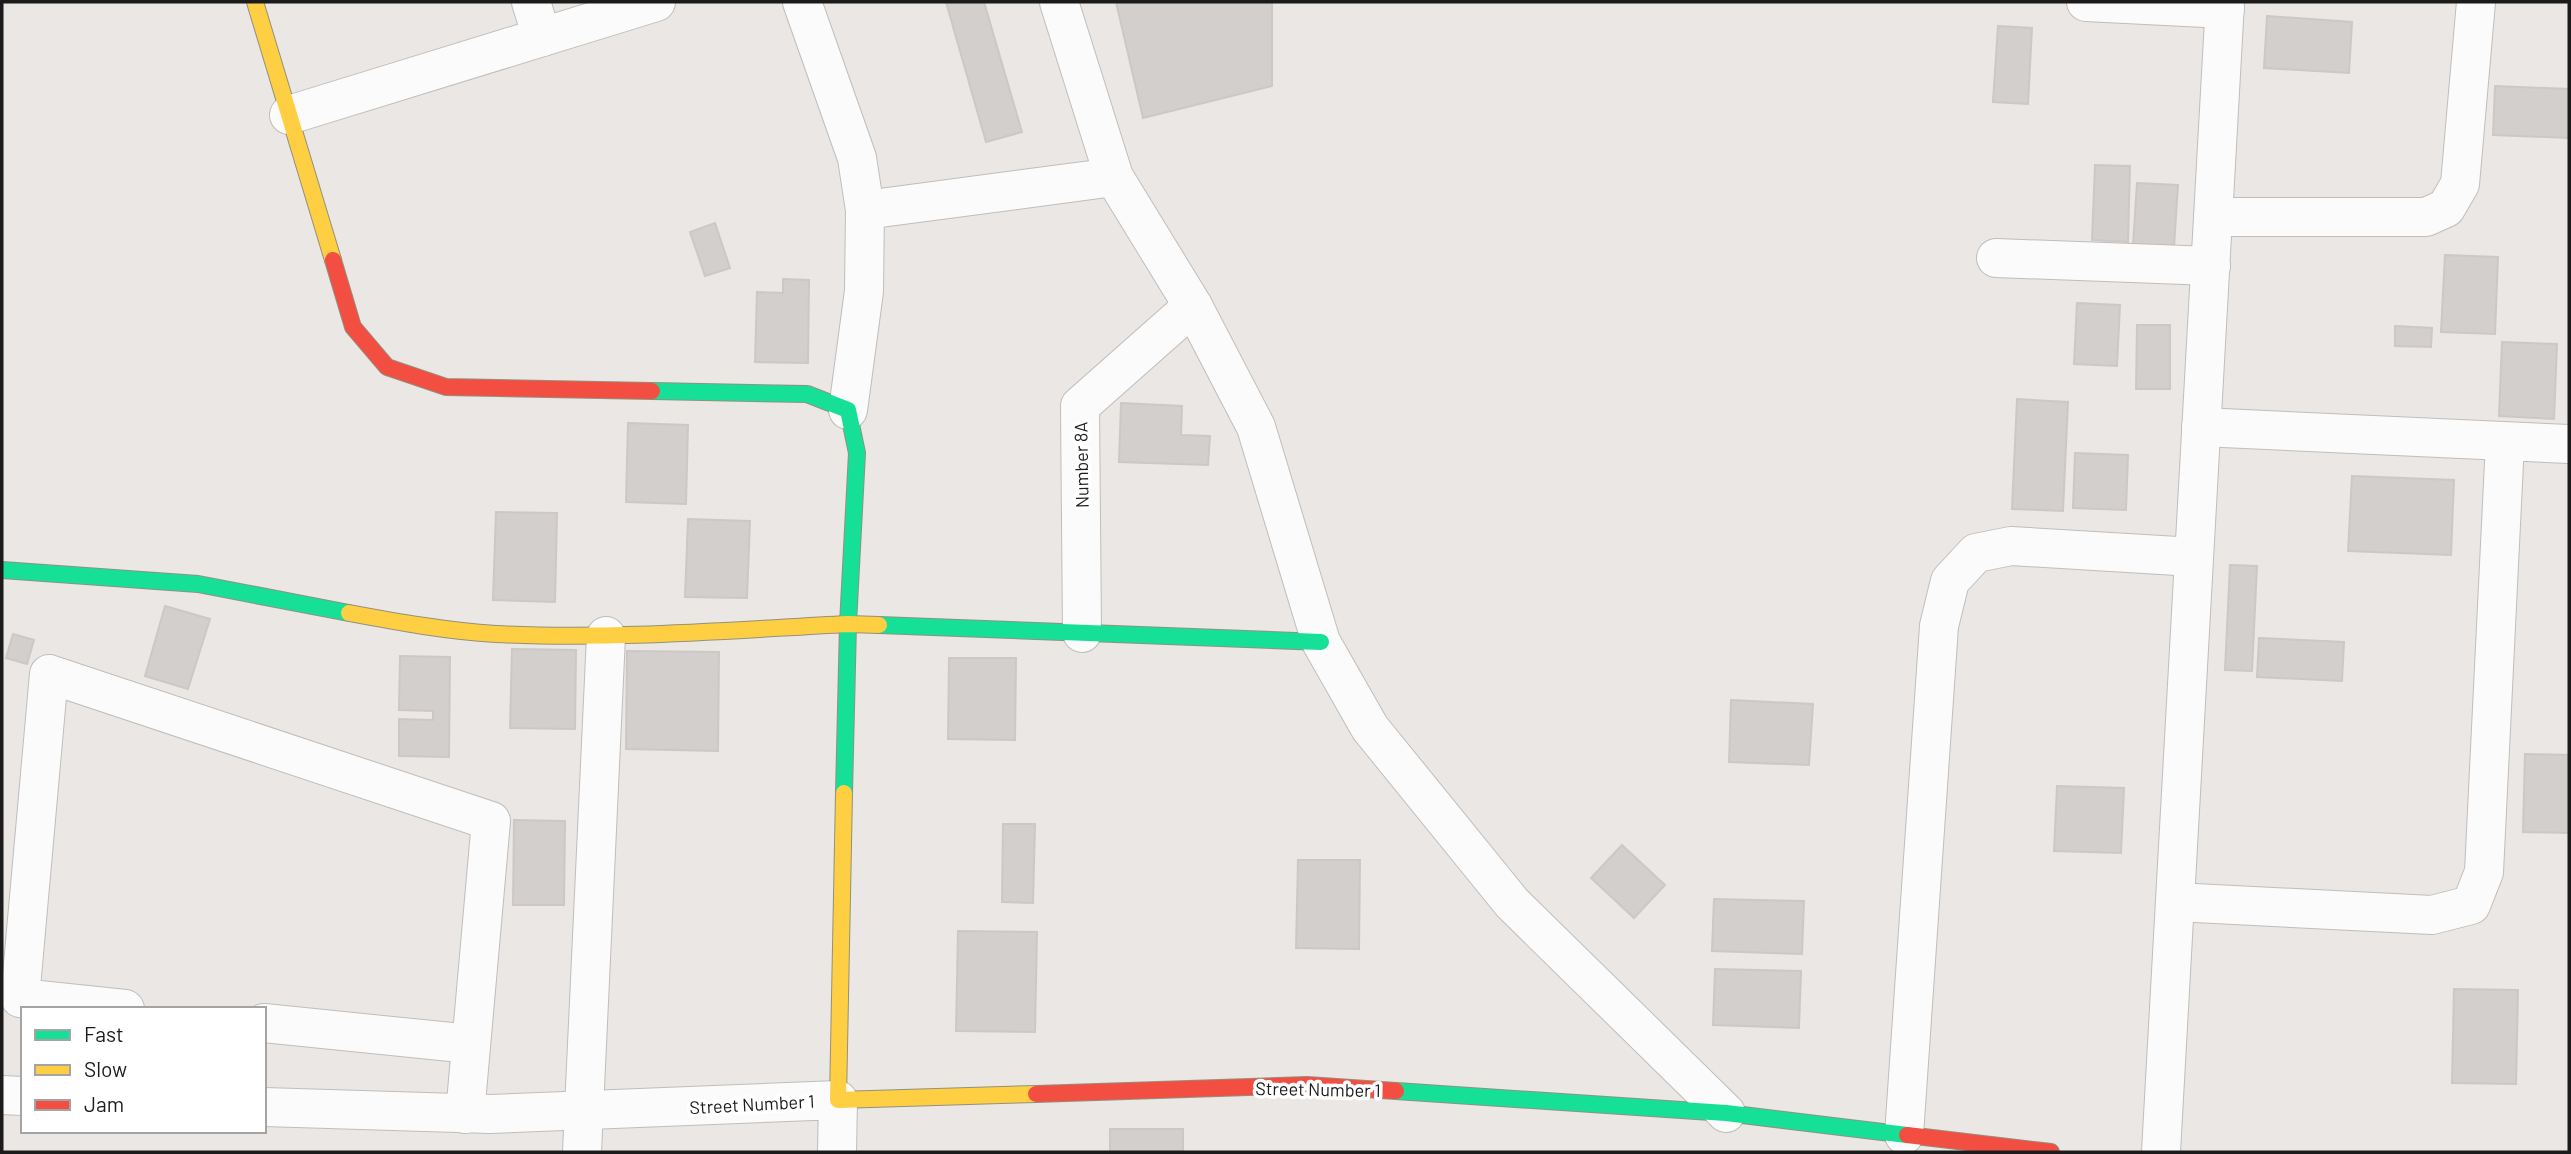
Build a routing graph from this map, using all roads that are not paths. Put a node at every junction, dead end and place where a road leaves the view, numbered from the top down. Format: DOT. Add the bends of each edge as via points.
graph roads {
  1 [pos="256,2"];
  2 [pos="656,2"];
  3 [pos="802,2"];
  4 [pos="1059,2"];
  5 [pos="2086,2"];
  6 [pos="2476,2"];
  7 [pos="2225,5"];
  8 [pos="536,19"];
  9 [pos="289,115"];
  10 [pos="1114,177"];
  11 [pos="865,210"];
  12 [pos="2213,217"];
  13 [pos="1996,258"];
  14 [pos="2211,267"];
  15 [pos="1194,306"];
  16 [pos="848,410"];
  17 [pos="2201,426"];
  18 [pos="2505,442"];
  19 [pos="2569,444"];
  20 [pos="2194,556"];
  21 [pos="2,570"];
  22 [pos="848,625"];
  23 [pos="1082,633"];
  24 [pos="606,636"];
  25 [pos="1321,642"];
  26 [pos="2175,902"];
  27 [pos="106,1007"];
  28 [pos="266,1023"];
  29 [pos="471,1044"];
  30 [pos="2,1095"];
  31 [pos="21,1096"];
  32 [pos="838,1100"];
  33 [pos="266,1107"];
  34 [pos="583,1112"];
  35 [pos="1726,1112"];
  36 [pos="465,1114"];
  37 [pos="1904,1135"];
  38 [pos="582,1152"];
  39 [pos="837,1152"];
  40 [pos="2051,1152"];
  41 [pos="2161,1152"];
  1 -- 9 [label="street"];
  2 -- 8 [label="street"];
  3 -- 11 [label="street" via="857,158"];
  4 -- 10 [label="street"];
  5 -- 7 [label="street"];
  6 -- 12 [label="street" via="2460,184 2446,208 2426,218"];
  7 -- 12 [label="street"];
  8 -- 9 [label="street"];
  9 -- 16 [label="street" via="354,327 387,367 446,387 807,394"];
  10 -- 11 [label="street"];
  10 -- 15 [label="street"];
  11 -- 16 [label="street" via="864,291"];
  12 -- 14 [label="street"];
  13 -- 14 [label="street"];
  14 -- 17 [label="street"];
  15 -- 23 [label="street, Number 8A" via="1080,406"];
  15 -- 25 [label="street" via="1256,427"];
  16 -- 22 [label="street" via="857,453"];
  17 -- 18 [label="street"];
  17 -- 20 [label="street"];
  18 -- 19 [label="street"];
  18 -- 26 [label="street" via="2484,872 2471,905 2432,915"];
  20 -- 26 [label="street"];
  20 -- 37 [label="street" via="2011,546 1976,553 1950,581 1939,626"];
  21 -- 24 [label="street" via="198,584 402,622 495,634"];
  22 -- 23 [label="street"];
  22 -- 24 [label="street"];
  22 -- 32 [label="street"];
  23 -- 25 [label="street"];
  24 -- 34 [label="street"];
  25 -- 35 [label="street" via="1370,728 1512,903"];
  26 -- 41 [label="street"];
  27 -- 29 [label="street" via="20,998 49,674 491,821"];
  28 -- 29 [label="street"];
  29 -- 36 [label="street"];
  30 -- 31 [label="street"];
  32 -- 34 [label="street, Street Number 1"];
  32 -- 35 [label="street, Street Number 1" via="1307,1085"];
  32 -- 39 [label="street"];
  33 -- 36 [label="street, Street Number 1"];
  34 -- 36 [label="street, Street Number 1"];
  34 -- 38 [label="street"];
  35 -- 37 [label="street, Street Number 1"];
  37 -- 40 [label="street, Street Number 1"];
}
